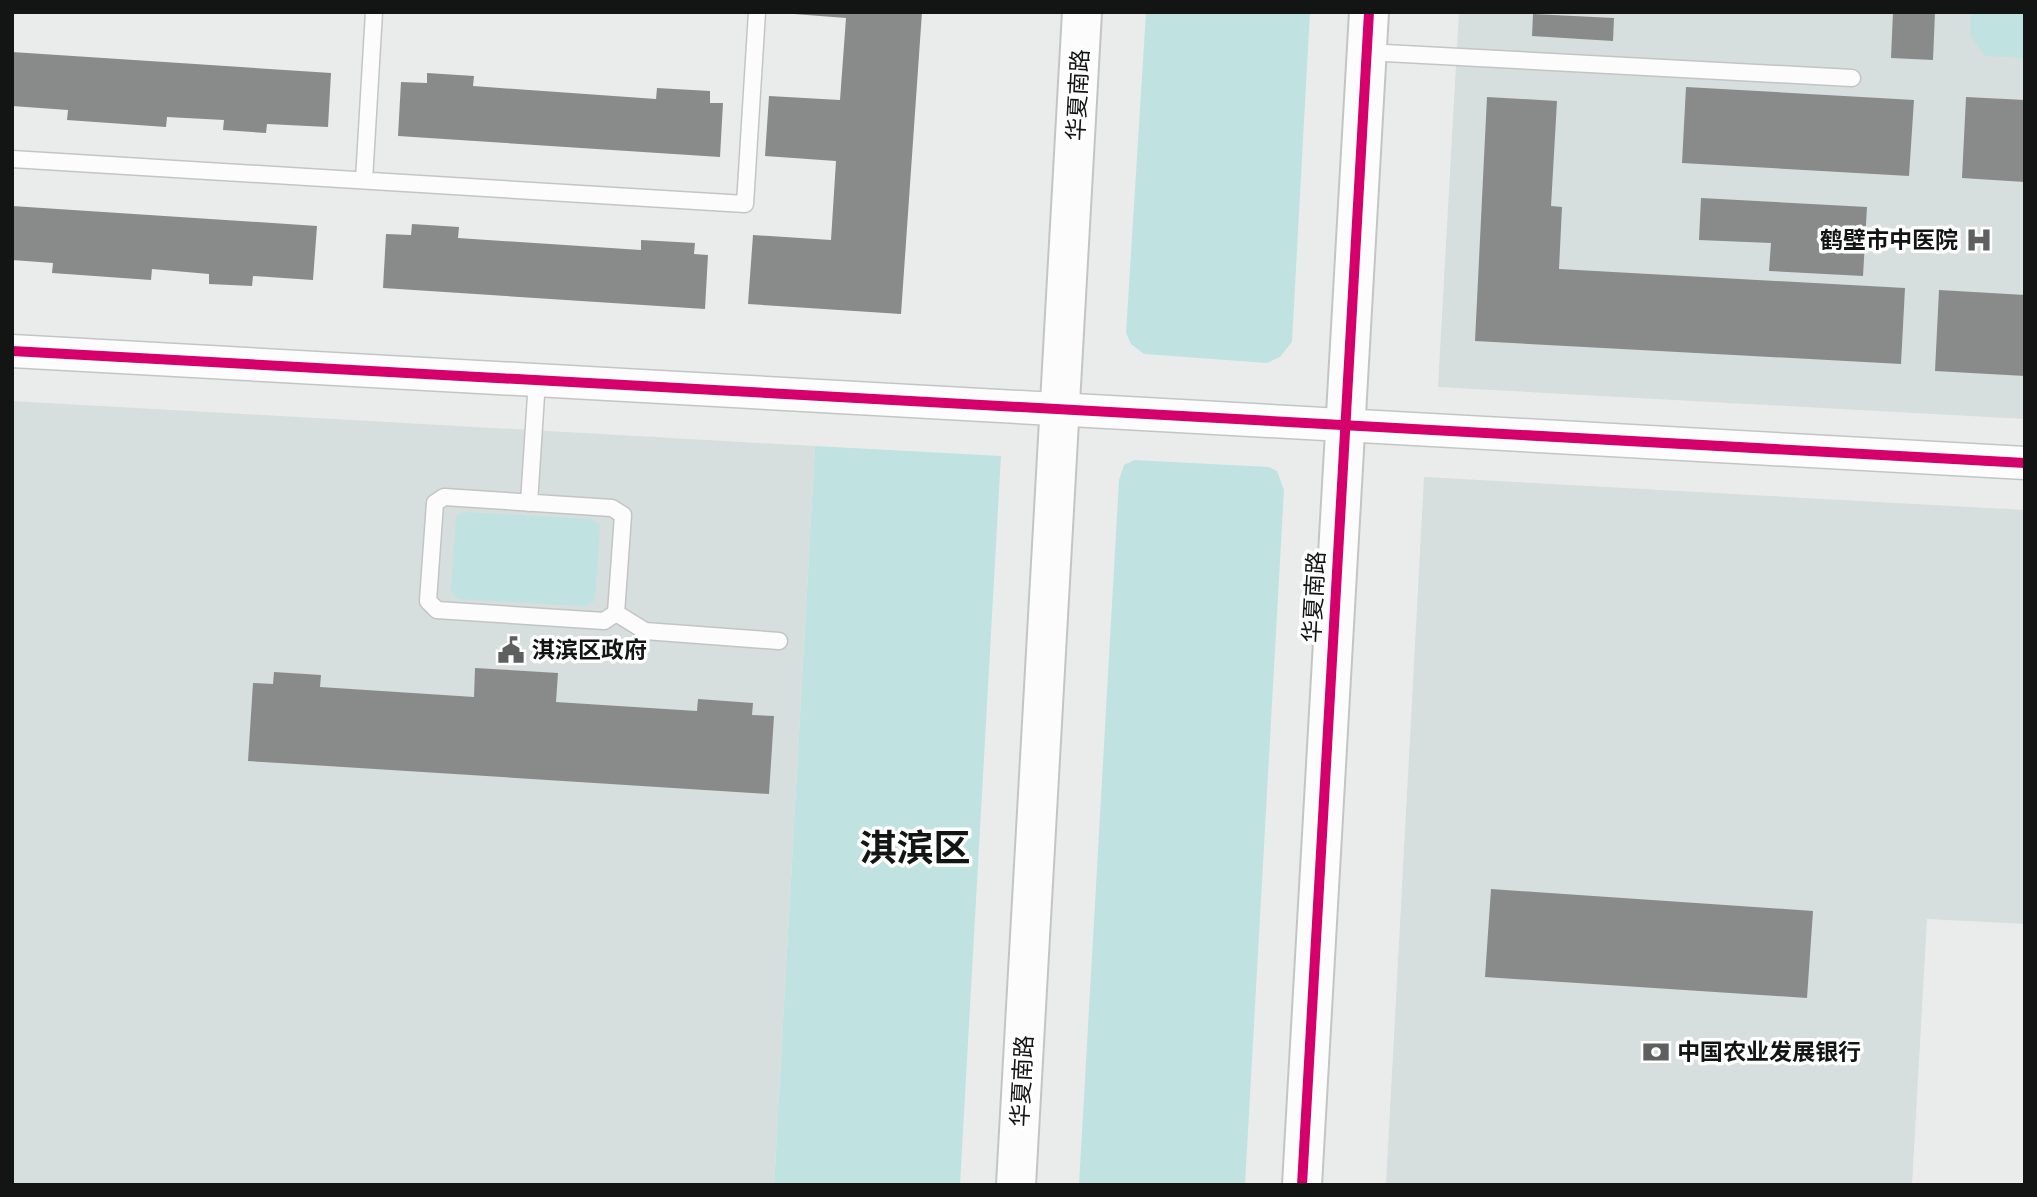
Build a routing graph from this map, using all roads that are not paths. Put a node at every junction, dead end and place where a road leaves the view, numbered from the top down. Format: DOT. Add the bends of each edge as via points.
graph roads {
  1 [pos="374,12"];
  2 [pos="757,12"];
  3 [pos="1083,12"];
  4 [pos="1368,12"];
  5 [pos="1366,52"];
  6 [pos="1852,78"];
  7 [pos="12,159"];
  8 [pos="364,180"];
  9 [pos="12,351"];
  10 [pos="537,380"];
  11 [pos="1060,409"];
  12 [pos="1345,425"];
  13 [pos="2025,463"];
  14 [pos="529,503"];
  15 [pos="616,612"];
  16 [pos="779,641"];
  17 [pos="1016,1185"];
  18 [pos="1303,1185"];
  1 -- 8 [label="lane"];
  2 -- 8 [label="lane" via="745,204"];
  3 -- 11 [label="street, 华夏南路"];
  4 -- 5 [label="street, 华夏南路"];
  5 -- 6 [label="lane"];
  5 -- 12 [label="street, 华夏南路"];
  7 -- 8 [label="lane"];
  9 -- 10 [label="street"];
  10 -- 11 [label="street"];
  10 -- 14 [label="lane"];
  11 -- 12 [label="street"];
  11 -- 17 [label="street, 华夏南路"];
  12 -- 13 [label="street"];
  12 -- 18 [label="street, 华夏南路"];
  14 -- 15 [label="lane" via="612,508 623,515"];
  14 -- 15 [label="lane" via="444,497 435,503 428,601 437,610 604,621"];
  15 -- 16 [label="lane" via="645,631"];
}
